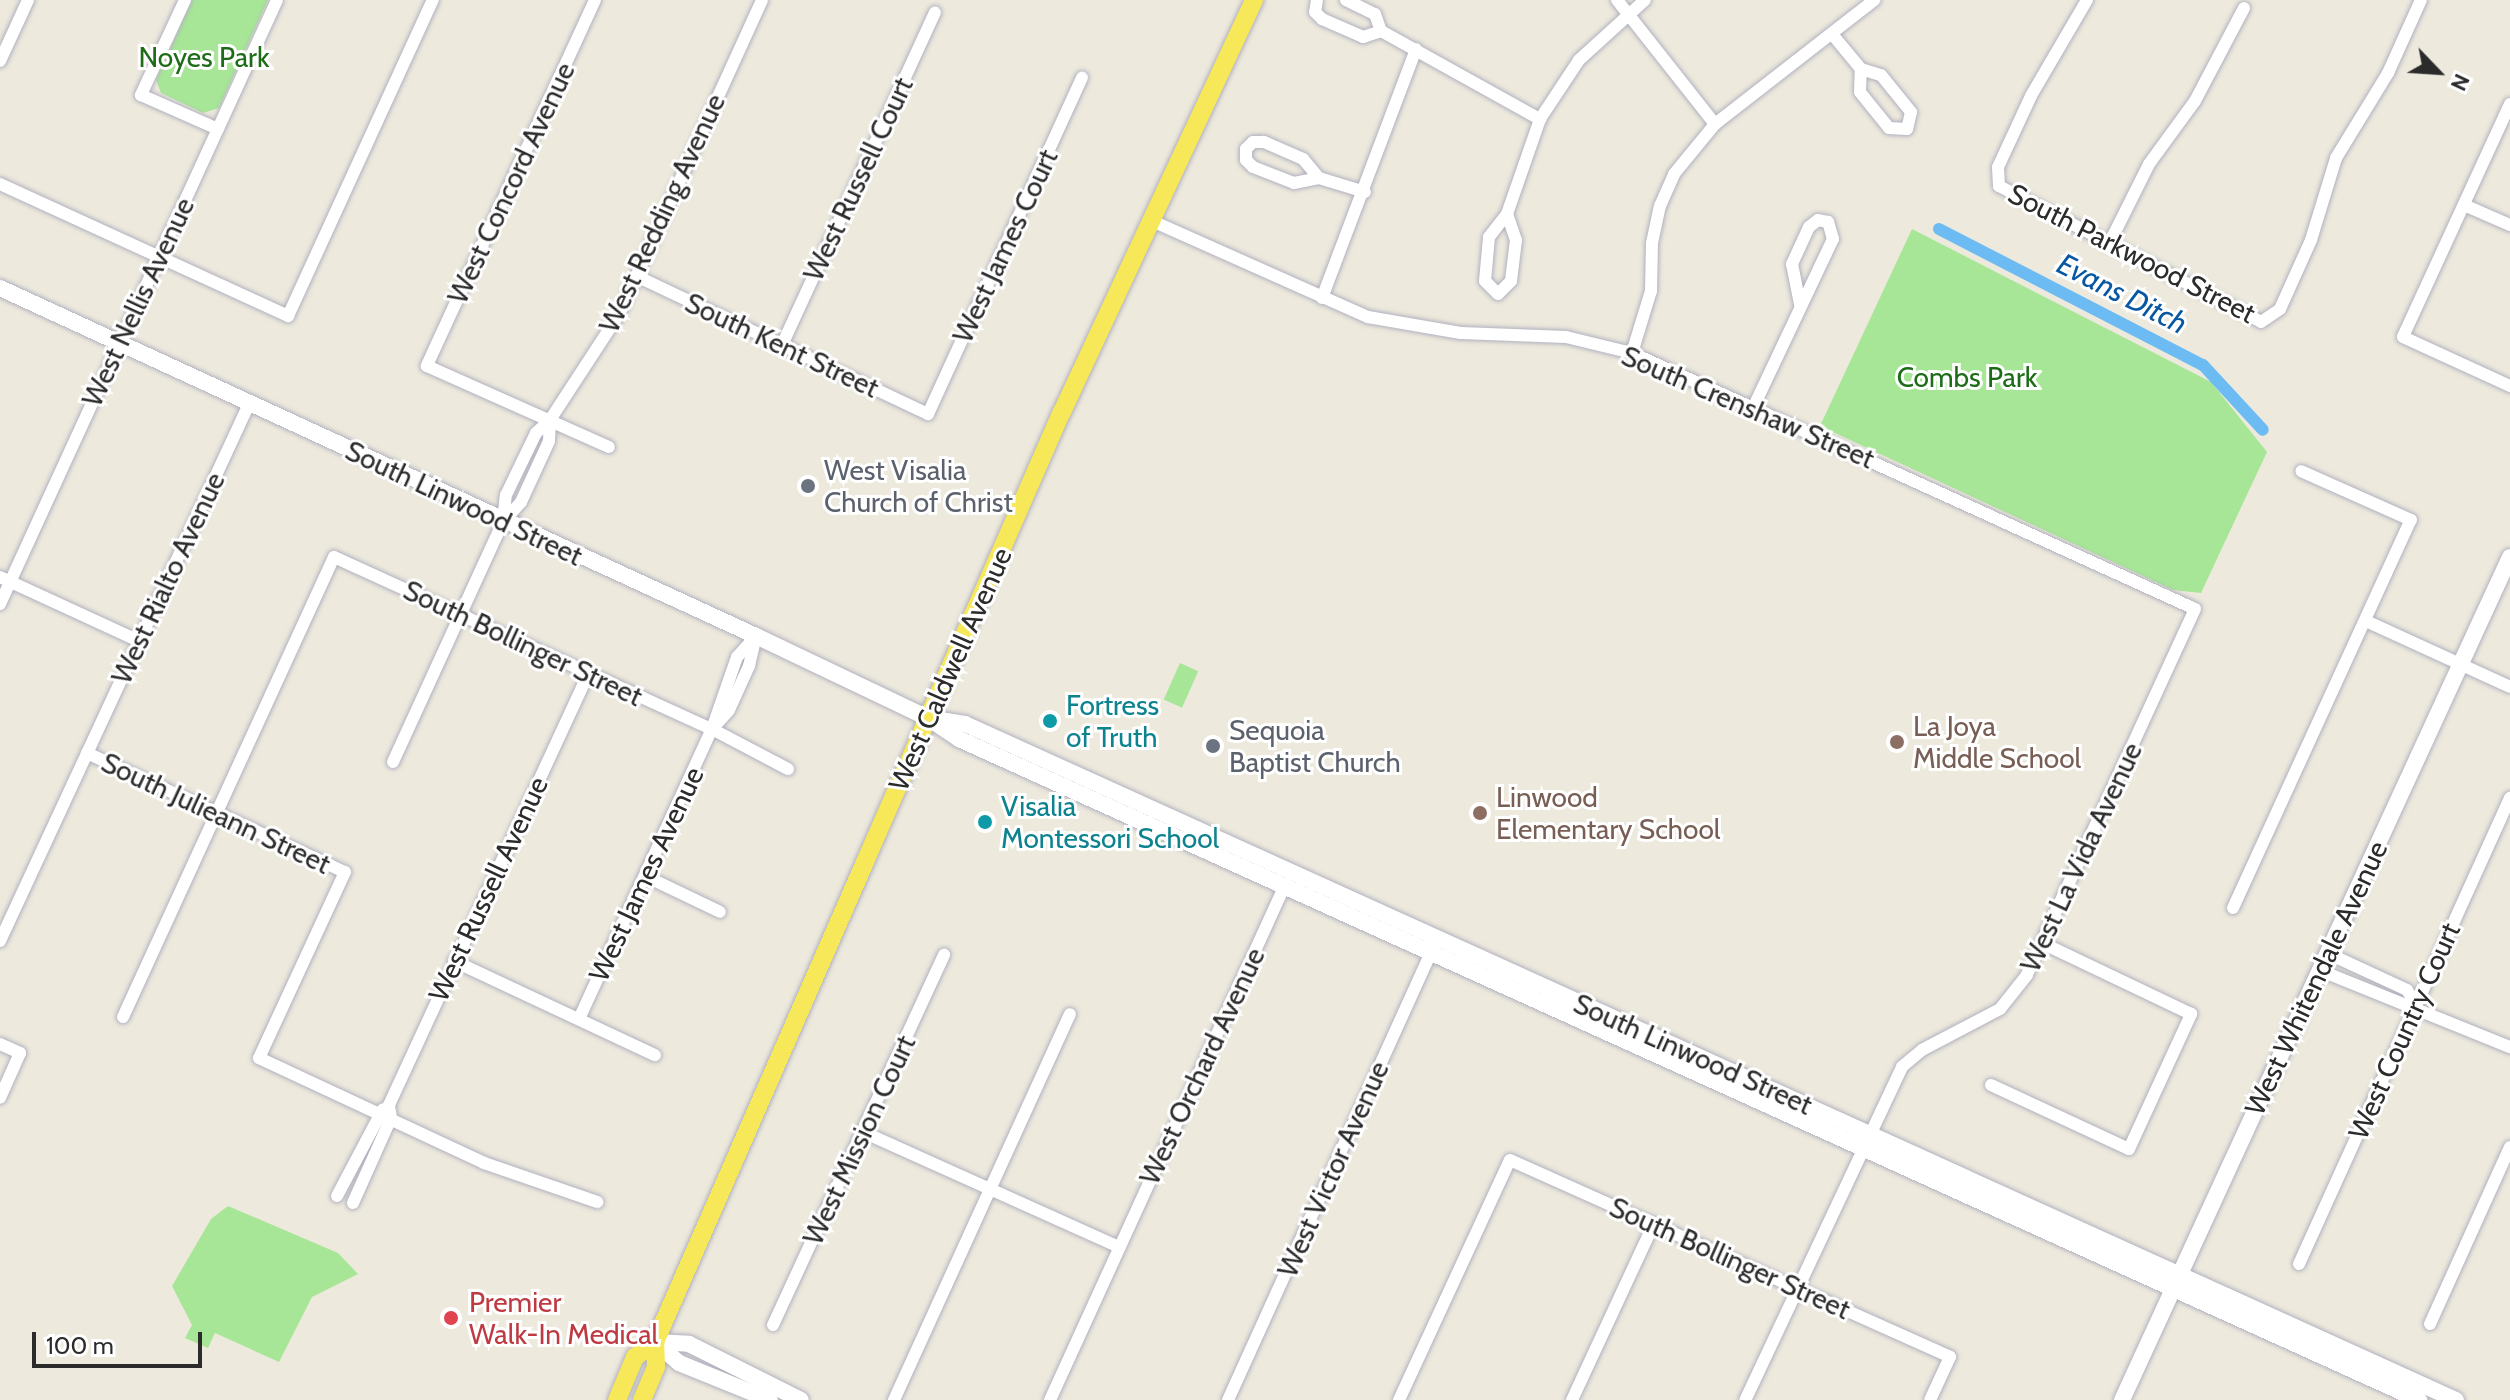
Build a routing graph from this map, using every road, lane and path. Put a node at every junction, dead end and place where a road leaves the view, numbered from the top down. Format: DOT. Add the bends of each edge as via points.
graph roads {
  1 [pos="28,0"];
  2 [pos="185,0"];
  3 [pos="277,0"];
  4 [pos="433,0"];
  5 [pos="595,0"];
  6 [pos="762,0"];
  7 [pos="1254,0"];
  8 [pos="1317,0"];
  9 [pos="1346,0"];
  10 [pos="1617,0"];
  11 [pos="1645,0"];
  12 [pos="1874,0"];
  13 [pos="2087,0"];
  14 [pos="2421,0"];
  15 [pos="2244,8"];
  16 [pos="935,13"];
  17 [pos="1628,13"];
  18 [pos="1381,31"];
  19 [pos="1832,34"];
  20 [pos="1416,49"];
  21 [pos="0,61"];
  22 [pos="1861,69"];
  23 [pos="1082,78"];
  24 [pos="2510,104"];
  25 [pos="1540,119"];
  26 [pos="1715,124"];
  27 [pos="218,129"];
  28 [pos="1319,178"];
  29 [pos="0,184"];
  30 [pos="1365,192"];
  31 [pos="2464,205"];
  32 [pos="1507,214"];
  33 [pos="1150,220"];
  34 [pos="2510,225"];
  35 [pos="2109,244"];
  36 [pos="159,257"];
  37 [pos="636,276"];
  38 [pos="0,288"];
  39 [pos="1322,298"];
  40 [pos="1800,304"];
  41 [pos="119,343"];
  42 [pos="782,345"];
  43 [pos="1632,353"];
  44 [pos="2510,386"];
  45 [pos="250,402"];
  46 [pos="1754,406"];
  47 [pos="928,414"];
  48 [pos="550,420"];
  49 [pos="609,447"];
  50 [pos="2301,471"];
  51 [pos="503,522"];
  52 [pos="2510,557"];
  53 [pos="5,579"];
  54 [pos="0,604"];
  55 [pos="2195,609"];
  56 [pos="461,614"];
  57 [pos="2366,621"];
  58 [pos="756,636"];
  59 [pos="139,641"];
  60 [pos="2460,664"];
  61 [pos="589,673"];
  62 [pos="2510,687"];
  63 [pos="928,718"];
  64 [pos="712,729"];
  65 [pos="87,753"];
  66 [pos="393,762"];
  67 [pos="788,769"];
  68 [pos="2510,798"];
  69 [pos="217,813"];
  70 [pos="645,876"];
  71 [pos="1285,885"];
  72 [pos="1367,907"];
  73 [pos="2233,908"];
  74 [pos="720,912"];
  75 [pos="0,941"];
  76 [pos="2042,943"];
  77 [pos="1434,944"];
  78 [pos="2327,953"];
  79 [pos="944,955"];
  80 [pos="454,961"];
  81 [pos="2319,970"];
  82 [pos="2416,1005"];
  83 [pos="1569,1013"];
  84 [pos="1070,1014"];
  85 [pos="123,1017"];
  86 [pos="579,1019"];
  87 [pos="0,1044"];
  88 [pos="2510,1047"];
  89 [pos="1685,1050"];
  90 [pos="655,1055"];
  91 [pos="1991,1085"];
  92 [pos="0,1098"];
  93 [pos="385,1113"];
  94 [pos="863,1132"];
  95 [pos="1866,1140"];
  96 [pos="2510,1147"];
  97 [pos="990,1189"];
  98 [pos="337,1196"];
  99 [pos="597,1202"];
  100 [pos="353,1203"];
  101 [pos="1654,1223"];
  102 [pos="1119,1247"];
  103 [pos="2299,1264"];
  104 [pos="2176,1281"];
  105 [pos="1797,1287"];
  106 [pos="2430,1324"];
  107 [pos="773,1325"];
  108 [pos="655,1342"];
  109 [pos="617,1400"];
  110 [pos="642,1400"];
  111 [pos="770,1400"];
  112 [pos="801,1400"];
  113 [pos="894,1400"];
  114 [pos="1050,1400"];
  115 [pos="1228,1400"];
  116 [pos="1399,1400"];
  117 [pos="1572,1400"];
  118 [pos="1745,1400"];
  119 [pos="1930,1400"];
  120 [pos="2122,1400"];
  121 [pos="2419,1400"];
  122 [pos="2456,1400"];
  1 -- 21 [label="street"];
  2 -- 27 [label="street" via="141,95"];
  3 -- 27 [label="street, West Nellis Avenue"];
  4 -- 36 [label="street" via="288,316"];
  5 -- 48 [label="street, West Concord Avenue" via="427,366"];
  6 -- 37 [label="street, West Redding Avenue"];
  7 -- 33 [label="main road, West Caldwell Avenue"];
  8 -- 18 [label="street" via="1315,12 1322,19 1363,37"];
  9 -- 18 [label="street" via="1375,14"];
  10 -- 17 [label="street"];
  11 -- 17 [label="street"];
  12 -- 19 [label="street"];
  13 -- 35 [label="street, South Parkwood Street" via="2031,96 1998,167 1998,184 2008,194"];
  14 -- 35 [label="street, South Parkwood Street" via="2388,73 2340,150 2304,256 2280,309 2267,321 2252,319"];
  15 -- 35 [label="street" via="2195,101 2156,151"];
  16 -- 42 [label="street, West Russell Court"];
  17 -- 25 [label="street" via="1579,60"];
  17 -- 26 [label="street"];
  18 -- 20 [label="street"];
  19 -- 22 [label="street"];
  19 -- 26 [label="street"];
  20 -- 25 [label="street"];
  20 -- 30 [label="street"];
  22 -- 22 [label="street" via="1860,92 1889,128 1907,129 1911,112 1881,75"];
  23 -- 47 [label="street, West James Court"];
  24 -- 31 [label="street"];
  25 -- 32 [label="street"];
  26 -- 43 [label="street" via="1674,174 1660,206 1652,243 1651,291"];
  27 -- 36 [label="street, West Nellis Avenue"];
  28 -- 28 [label="street" via="1303,159 1264,142 1246,149 1253,167 1294,183"];
  28 -- 30 [label="street"];
  29 -- 36 [label="street"];
  30 -- 39 [label="street"];
  31 -- 34 [label="street"];
  31 -- 44 [label="street" via="2403,337"];
  32 -- 32 [label="street" via="1489,237 1485,281 1498,294 1511,281 1516,240"];
  33 -- 39 [label="street, South Crenshaw Street"];
  33 -- 63 [label="main road, West Caldwell Avenue"];
  36 -- 41 [label="street, West Nellis Avenue"];
  37 -- 42 [label="street, South Kent Street"];
  37 -- 48 [label="street, West Redding Avenue" via="619,314"];
  38 -- 41 [label="street, South Linwood Street"];
  39 -- 43 [label="street, South Crenshaw Street" via="1404,325 1566,337"];
  40 -- 40 [label="street" via="1833,239 1828,222 1818,220 1809,227 1792,264"];
  40 -- 46 [label="street"];
  41 -- 45 [label="street, South Linwood Street"];
  41 -- 53 [label="street, West Nellis Avenue"];
  42 -- 47 [label="street, South Kent Street"];
  43 -- 46 [label="street, South Crenshaw Street"];
  45 -- 51 [label="street, South Linwood Street"];
  45 -- 59 [label="street, West Rialto Avenue"];
  46 -- 55 [label="street, South Crenshaw Street"];
  48 -- 49 [label="street"];
  48 -- 51 [label="street, West Redding Avenue" via="549,441 521,502"];
  50 -- 57 [label="street" via="2411,520"];
  51 -- 56 [label="street, West Redding Avenue"];
  51 -- 58 [label="street, South Linwood Street"];
  52 -- 60 [label="street, West Whitendale Avenue"];
  53 -- 54 [label="street, West Nellis Avenue"];
  53 -- 59 [label="street"];
  55 -- 76 [label="street, West La Vida Avenue"];
  56 -- 61 [label="street, South Bollinger Street"];
  56 -- 66 [label="street, West Redding Avenue"];
  56 -- 69 [label="street, South Bollinger Street" via="334,557"];
  57 -- 60 [label="street"];
  57 -- 73 [label="street"];
  58 -- 63 [label="street, South Linwood Street"];
  58 -- 64 [label="street, West James Avenue" via="729,710"];
  59 -- 65 [label="street, West Rialto Avenue"];
  60 -- 62 [label="street"];
  60 -- 78 [label="street, West Whitendale Avenue"];
  61 -- 64 [label="street, South Bollinger Street"];
  61 -- 80 [label="street, West Russell Avenue"];
  63 -- 71 [label="street, South Linwood Street" via="959,739"];
  63 -- 72 [label="street, South Linwood Street" via="965,724"];
  63 -- 108 [label="main road, West Caldwell Avenue"];
  64 -- 67 [label="street, South Bollinger Street"];
  64 -- 70 [label="street, West James Avenue"];
  65 -- 69 [label="street, South Julieann Street"];
  65 -- 75 [label="street, West Rialto Avenue"];
  68 -- 82 [label="street, West Country Court"];
  69 -- 85 [label="street"];
  69 -- 93 [label="street, South Julieann Street" via="345,872 259,1058"];
  70 -- 74 [label="street"];
  70 -- 86 [label="street, West James Avenue"];
  71 -- 72 [label="street" via="1298,883"];
  71 -- 77 [label="street, South Linwood Street"];
  71 -- 102 [label="street, West Orchard Avenue"];
  72 -- 77 [label="street, South Linwood Street"];
  76 -- 91 [label="street" via="2191,1014 2129,1149"];
  76 -- 95 [label="street, West La Vida Avenue" via="2027,975 2000,1009 1922,1050 1902,1067"];
  77 -- 83 [label="street, South Linwood Street"];
  77 -- 89 [label="street, South Linwood Street"];
  77 -- 115 [label="street, West Victor Avenue"];
  78 -- 81 [label="street, West Whitendale Avenue"];
  78 -- 82 [label="street" via="2407,990"];
  79 -- 94 [label="street, West Mission Court"];
  80 -- 86 [label="street"];
  80 -- 93 [label="street, West Russell Avenue"];
  81 -- 82 [label="street" via="2398,1005"];
  81 -- 104 [label="street, West Whitendale Avenue"];
  82 -- 88 [label="street"];
  82 -- 103 [label="street, West Country Court"];
  83 -- 89 [label="street" via="1672,1053"];
  83 -- 95 [label="street, South Linwood Street"];
  84 -- 97 [label="street"];
  86 -- 90 [label="street"];
  87 -- 92 [label="street" via="20,1053"];
  89 -- 95 [label="street, South Linwood Street"];
  93 -- 98 [label="street, West Russell Avenue"];
  93 -- 99 [label="street" via="484,1163"];
  93 -- 100 [label="street, West Russell Avenue"];
  94 -- 97 [label="street"];
  94 -- 107 [label="street, West Mission Court"];
  95 -- 104 [label="street, South Linwood Street"];
  95 -- 105 [label="street, West La Vida Avenue"];
  96 -- 106 [label="street"];
  97 -- 102 [label="street"];
  97 -- 113 [label="street"];
  101 -- 105 [label="street, South Bollinger Street"];
  101 -- 116 [label="street, South Bollinger Street" via="1510,1160"];
  101 -- 117 [label="street"];
  102 -- 114 [label="street, West Orchard Avenue"];
  104 -- 120 [label="street, West Whitendale Avenue"];
  104 -- 121 [label="street, South Linwood Street"];
  104 -- 122 [label="street, South Linwood Street"];
  105 -- 118 [label="street, West La Vida Avenue"];
  105 -- 119 [label="street, South Bollinger Street" via="1950,1357"];
  108 -- 109 [label="main road, West Caldwell Avenue" via="635,1357"];
  108 -- 110 [label="main road, West Caldwell Avenue" via="656,1367"];
  108 -- 111 [label="street" via="679,1363"];
  108 -- 112 [label="street" via="689,1344"];
}
